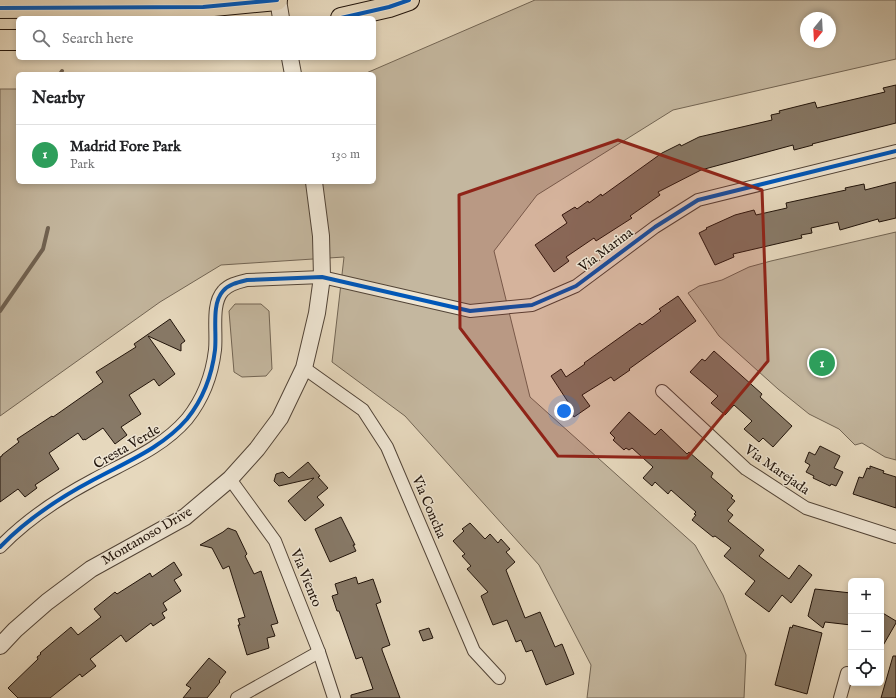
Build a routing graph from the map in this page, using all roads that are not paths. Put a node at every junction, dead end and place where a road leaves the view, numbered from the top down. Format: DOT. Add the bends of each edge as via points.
graph roads {
  1 [pos="278,0"];
  2 [pos="409,0"];
  3 [pos="0,8"];
  4 [pos="281,16"];
  5 [pos="350,16"];
  6 [pos="0,40"];
  7 [pos="16,40"];
  8 [pos="290,60"];
  9 [pos="293,72"];
  10 [pos="896,151"];
  11 [pos="314,184"];
  12 [pos="322,277"];
  13 [pos="304,368"];
  14 [pos="662,391"];
  15 [pos="230,479"];
  16 [pos="896,537"];
  17 [pos="0,547"];
  18 [pos="0,646"];
  19 [pos="320,652"];
  20 [pos="847,673"];
  21 [pos="498,678"];
  22 [pos="236,698"];
  23 [pos="334,698"];
  24 [pos="840,698"];
  1 -- 3 [label="main road" via="203,7"];
  1 -- 4 [label="street"];
  2 -- 5 [label="main road"];
  6 -- 7 [label="main road"];
  8 -- 9 [label="street"];
  10 -- 12 [label="street, Via Marina" via="698,200 655,227 576,286 532,305 470,311"];
  11 -- 12 [label="street, Montanoso Drive" via="321,236"];
  12 -- 13 [label="street, Montanoso Drive" via="317,313"];
  12 -- 17 [label="street, Cresta Verde" via="247,280 230,285 217,300 215,308 213,366 207,385 187,418 162,442 62,497 34,516"];
  13 -- 15 [label="street, Montanoso Drive" via="280,418"];
  13 -- 21 [label="street, Via Concha" via="363,410 387,447 474,651"];
  14 -- 16 [label="street, Via Marejada" via="746,469 806,508"];
  15 -- 18 [label="street, Montanoso Drive" via="185,516 91,569 47,602"];
  15 -- 19 [label="street, Via Viento" via="275,541"];
  19 -- 22 [label="street"];
  19 -- 23 [label="street, Via Viento"];
  20 -- 24 [label="street"];
}
